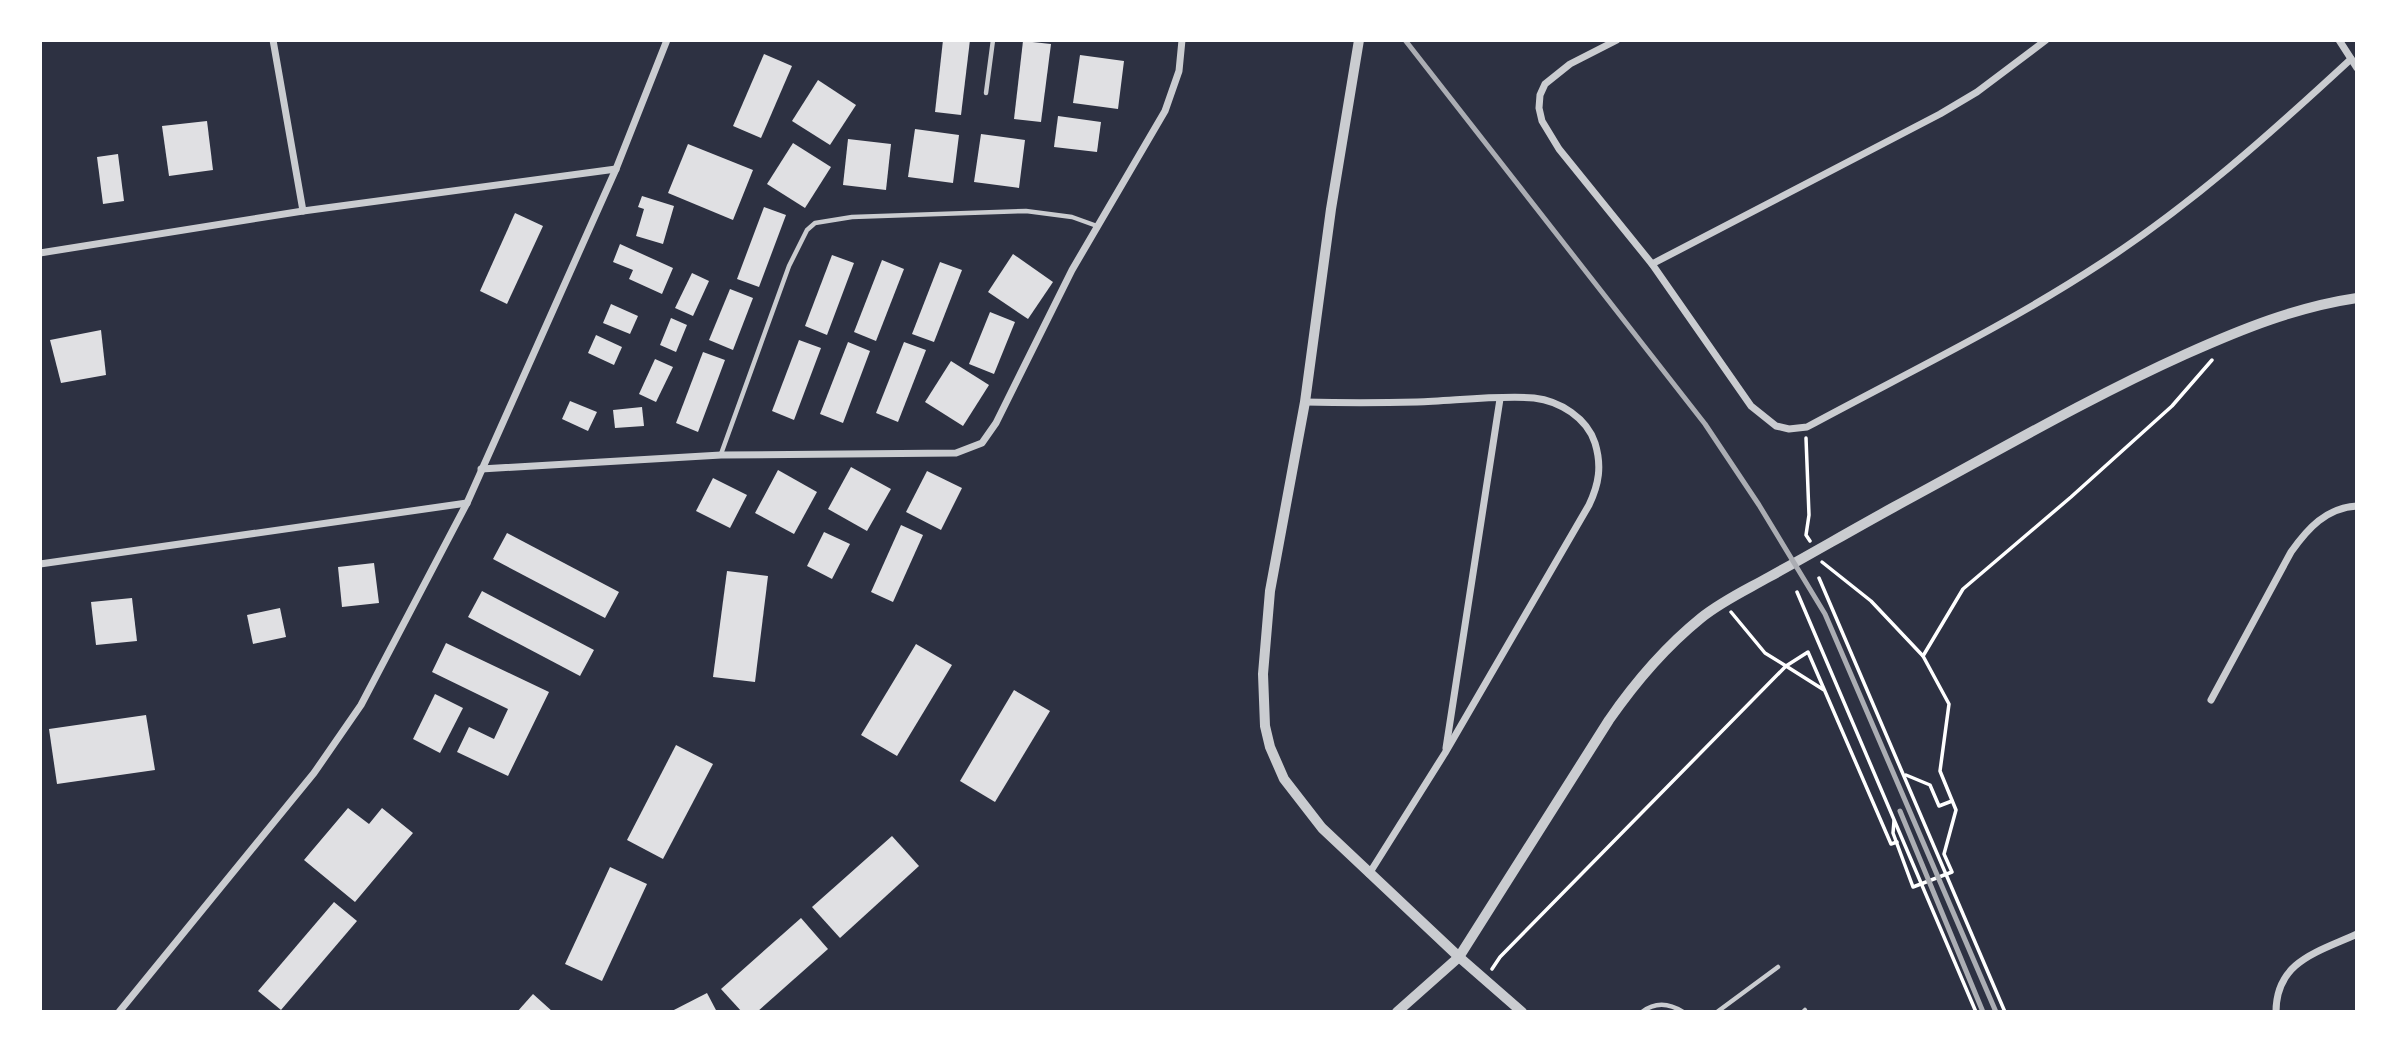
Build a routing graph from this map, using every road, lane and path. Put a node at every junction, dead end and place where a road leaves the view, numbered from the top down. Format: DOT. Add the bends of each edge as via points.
graph roads {
  1 [pos="273,40"];
  2 [pos="667,40"];
  3 [pos="993,40"];
  4 [pos="1182,40"];
  5 [pos="1359,40"];
  6 [pos="1617,40"];
  7 [pos="2046,40"];
  8 [pos="2339,40"];
  9 [pos="2351,59"];
  10 [pos="2357,68"];
  11 [pos="986,93"];
  12 [pos="616,169"];
  13 [pos="303,212"];
  14 [pos="1097,226"];
  15 [pos="40,253"];
  16 [pos="1652,264"];
  17 [pos="2357,298"];
  18 [pos="2212,360"];
  19 [pos="1500,399"];
  20 [pos="1305,402"];
  21 [pos="1807,426"];
  22 [pos="721,455"];
  23 [pos="481,468"];
  24 [pos="467,503"];
  25 [pos="2357,506"];
  26 [pos="1806,535"];
  27 [pos="1816,550"];
  28 [pos="40,564"];
  29 [pos="1819,578"];
  30 [pos="1797,592"];
  31 [pos="1736,619"];
  32 [pos="1923,656"];
  33 [pos="1786,666"];
  34 [pos="1824,690"];
  35 [pos="2211,700"];
  36 [pos="1445,753"];
  37 [pos="1906,775"];
  38 [pos="1952,801"];
  39 [pos="1895,821"];
  40 [pos="1897,842"];
  41 [pos="1369,874"];
  42 [pos="2357,934"];
  43 [pos="1459,957"];
  44 [pos="1778,967"];
  45 [pos="1484,979"];
  46 [pos="119,1012"];
  47 [pos="1397,1012"];
  48 [pos="1522,1012"];
  49 [pos="1642,1012"];
  50 [pos="1684,1012"];
  51 [pos="1717,1012"];
  52 [pos="1976,1012"];
  53 [pos="2005,1012"];
  54 [pos="2276,1012"];
  1 -- 13 [label="street"];
  2 -- 12 [label="street"];
  3 -- 11 [label="lane"];
  4 -- 14 [label="street" via="1175,89 1165,111"];
  5 -- 20 [label="street"];
  6 -- 16 [label="street" via="1570,64 1545,84 1539,108 1559,149"];
  7 -- 16 [label="street" via="1940,114"];
  8 -- 9 [label="street"];
  9 -- 10 [label="street"];
  9 -- 21 [label="street" via="2236,164 2100,265"];
  12 -- 13 [label="street"];
  12 -- 23 [label="street"];
  13 -- 15 [label="street"];
  14 -- 22 [label="street" via="982,443 956,453"];
  14 -- 22 [label="lane" via="1072,217 1026,211 852,217 815,223 789,266"];
  16 -- 21 [label="street" via="1751,406 1776,426"];
  17 -- 27 [label="street" via="2273,317 2150,370"];
  18 -- 32 [label="path" via="2172,406 1963,589"];
  19 -- 20 [label="street"];
  19 -- 36 [label="street"];
  19 -- 36 [label="street" via="1534,398 1569,411 1593,439 1599,475 1589,505"];
  20 -- 41 [label="street" via="1270,591 1263,674 1265,726 1284,779 1322,828"];
  21 -- 26 [label="path"];
  22 -- 23 [label="street"];
  23 -- 24 [label="street"];
  24 -- 28 [label="street"];
  24 -- 46 [label="street" via="390,652 338,740"];
  25 -- 35 [label="street" via="2333,511 2306,531"];
  27 -- 32 [label="path" via="1823,563 1871,601"];
  27 -- 43 [label="street" via="1724,602 1660,654 1609,720"];
  29 -- 37 [label="path"];
  30 -- 39 [label="path"];
  31 -- 33 [label="path" via="1765,653"];
  32 -- 38 [label="path" via="1949,704 1940,771"];
  33 -- 34 [label="path"];
  33 -- 34 [label="path" via="1808,652"];
  33 -- 45 [label="path" via="1500,957"];
  34 -- 40 [label="path" via="1891,844"];
  36 -- 41 [label="street"];
  37 -- 38 [label="path" via="1930,785 1939,806"];
  37 -- 53 [label="path"];
  38 -- 40 [label="path" via="1956,810 1944,854 1952,872 1913,887"];
  39 -- 40 [label="path"];
  39 -- 52 [label="path"];
  41 -- 43 [label="street"];
  42 -- 54 [label="street" via="2289,970 2280,983"];
  43 -- 45 [label="street"];
  43 -- 47 [label="street"];
  44 -- 51 [label="lane"];
  45 -- 48 [label="street"];
  49 -- 50 [label="lane" via="1662,1004"];
}
